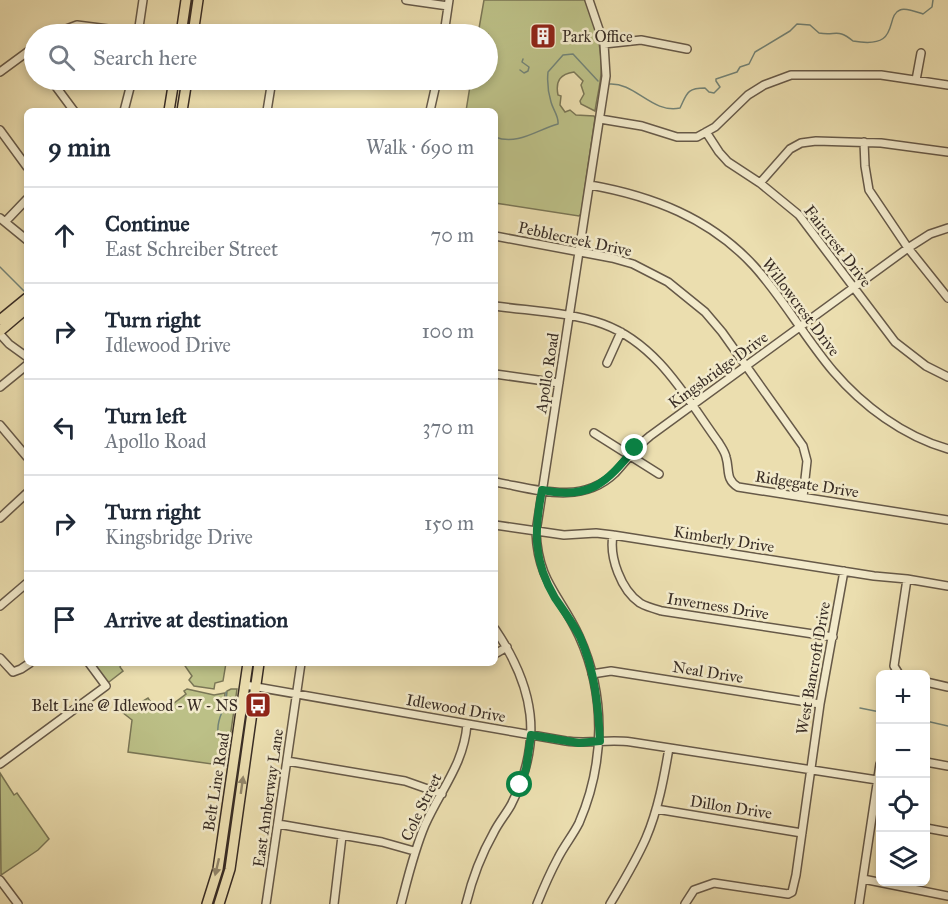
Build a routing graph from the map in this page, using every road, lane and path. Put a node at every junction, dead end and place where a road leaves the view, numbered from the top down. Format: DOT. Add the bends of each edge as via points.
graph roads {
  1 [pos="143,0"];
  2 [pos="186,0"];
  3 [pos="198,0"];
  4 [pos="406,0"];
  5 [pos="589,0"];
  6 [pos="449,3"];
  7 [pos="139,24"];
  8 [pos="182,24"];
  9 [pos="194,24"];
  10 [pos="446,24"];
  11 [pos="604,44"];
  12 [pos="687,48"];
  13 [pos="921,53"];
  14 [pos="24,57"];
  15 [pos="0,72"];
  16 [pos="916,80"];
  17 [pos="948,85"];
  18 [pos="58,90"];
  19 [pos="129,90"];
  20 [pos="172,90"];
  21 [pos="185,90"];
  22 [pos="270,90"];
  23 [pos="435,90"];
  24 [pos="72,108"];
  25 [pos="125,108"];
  26 [pos="169,108"];
  27 [pos="182,108"];
  28 [pos="267,108"];
  29 [pos="431,108"];
  30 [pos="600,119"];
  31 [pos="0,130"];
  32 [pos="706,132"];
  33 [pos="864,142"];
  34 [pos="948,152"];
  35 [pos="24,163"];
  36 [pos="760,183"];
  37 [pos="590,185"];
  38 [pos="24,202"];
  39 [pos="3,220"];
  40 [pos="948,228"];
  41 [pos="498,237"];
  42 [pos="24,238"];
  43 [pos="908,248"];
  44 [pos="580,252"];
  45 [pos="854,288"];
  46 [pos="948,298"];
  47 [pos="24,300"];
  48 [pos="498,306"];
  49 [pos="24,311"];
  50 [pos="570,317"];
  51 [pos="0,320"];
  52 [pos="801,327"];
  53 [pos="621,332"];
  54 [pos="0,333"];
  55 [pos="24,355"];
  56 [pos="607,363"];
  57 [pos="746,366"];
  58 [pos="24,367"];
  59 [pos="498,374"];
  60 [pos="948,377"];
  61 [pos="559,383"];
  62 [pos="0,387"];
  63 [pos="692,406"];
  64 [pos="0,425"];
  65 [pos="594,433"];
  66 [pos="948,449"];
  67 [pos="24,453"];
  68 [pos="629,455"];
  69 [pos="659,474"];
  70 [pos="498,483"];
  71 [pos="542,490"];
  72 [pos="24,497"];
  73 [pos="803,497"];
  74 [pos="0,518"];
  75 [pos="948,520"];
  76 [pos="498,526"];
  77 [pos="536,532"];
  78 [pos="613,535"];
  79 [pos="844,571"];
  80 [pos="908,579"];
  81 [pos="24,585"];
  82 [pos="948,586"];
  83 [pos="0,606"];
  84 [pos="498,634"];
  85 [pos="833,638"];
  86 [pos="507,647"];
  87 [pos="498,652"];
  88 [pos="0,658"];
  89 [pos="24,666"];
  90 [pos="91,666"];
  91 [pos="248,666"];
  92 [pos="258,666"];
  93 [pos="301,666"];
  94 [pos="896,670"];
  95 [pos="592,675"];
  96 [pos="930,683"];
  97 [pos="250,686"];
  98 [pos="948,687"];
  99 [pos="297,695"];
  100 [pos="820,704"];
  101 [pos="467,724"];
  102 [pos="531,735"];
  103 [pos="600,741"];
  104 [pos="669,748"];
  105 [pos="287,761"];
  106 [pos="930,763"];
  107 [pos="0,764"];
  108 [pos="948,766"];
  109 [pos="810,770"];
  110 [pos="876,780"];
  111 [pos="876,787"];
  112 [pos="442,794"];
  113 [pos="656,809"];
  114 [pos="872,817"];
  115 [pos="876,818"];
  116 [pos="278,824"];
  117 [pos="930,829"];
  118 [pos="948,832"];
  119 [pos="801,833"];
  120 [pos="342,836"];
  121 [pos="414,851"];
  122 [pos="863,879"];
  123 [pos="0,880"];
  124 [pos="948,896"];
  125 [pos="18,904"];
  126 [pos="207,904"];
  127 [pos="219,904"];
  128 [pos="266,904"];
  129 [pos="334,904"];
  130 [pos="401,904"];
  131 [pos="466,904"];
  132 [pos="537,904"];
  133 [pos="610,904"];
  134 [pos="685,904"];
  135 [pos="859,904"];
  1 -- 7 [label="street"];
  2 -- 8 [label="main road"];
  3 -- 9 [label="main road"];
  4 -- 6 [label="street"];
  5 -- 11 [label="street, Apollo Road"];
  6 -- 10 [label="street"];
  11 -- 12 [label="street" via="641,39"];
  11 -- 30 [label="street, Apollo Road" via="606,75"];
  13 -- 16 [label="street"];
  14 -- 15 [label="street"];
  16 -- 17 [label="street"];
  16 -- 32 [label="street" via="880,75 791,75 748,95"];
  18 -- 24 [label="street"];
  19 -- 25 [label="street"];
  20 -- 26 [label="main road"];
  21 -- 27 [label="main road"];
  22 -- 28 [label="street"];
  23 -- 29 [label="street"];
  30 -- 32 [label="street" via="677,137"];
  30 -- 37 [label="street, Apollo Road"];
  31 -- 35 [label="street"];
  32 -- 36 [label="street, Faircrest Drive" via="728,162"];
  33 -- 34 [label="street"];
  33 -- 36 [label="street" via="816,141 795,145"];
  33 -- 43 [label="street" via="869,190"];
  36 -- 45 [label="street, Faircrest Drive" via="799,215"];
  37 -- 44 [label="street, Apollo Road"];
  37 -- 52 [label="street, Willowcrest Drive" via="653,200 719,235 753,265"];
  38 -- 39 [label="street"];
  39 -- 42 [label="street"];
  40 -- 43 [label="street, Kingsbridge Drive"];
  41 -- 44 [label="street, Pebblecreek Drive"];
  43 -- 45 [label="street, Kingsbridge Drive"];
  43 -- 46 [label="street"];
  44 -- 50 [label="street, Apollo Road"];
  44 -- 57 [label="street, Pebblecreek Drive" via="633,264 668,282 705,312"];
  45 -- 52 [label="street, Kingsbridge Drive"];
  45 -- 60 [label="street, Faircrest Drive" via="895,342"];
  47 -- 51 [label="main road"];
  48 -- 50 [label="street, Ridgegate Drive"];
  49 -- 54 [label="main road"];
  50 -- 53 [label="street, Ridgegate Drive"];
  50 -- 61 [label="street, Apollo Road"];
  52 -- 57 [label="street, Kingsbridge Drive"];
  52 -- 66 [label="street, Willowcrest Drive" via="855,396 911,434"];
  53 -- 56 [label="street"];
  53 -- 63 [label="street, Ridgegate Drive" via="650,352"];
  54 -- 55 [label="street"];
  57 -- 63 [label="street, Kingsbridge Drive"];
  57 -- 73 [label="street, Pebblecreek Drive" via="803,446 807,461"];
  58 -- 62 [label="street"];
  59 -- 61 [label="street"];
  61 -- 71 [label="street, Apollo Road"];
  63 -- 68 [label="street, Kingsbridge Drive"];
  63 -- 73 [label="street, Ridgegate Drive" via="726,455 732,484"];
  64 -- 67 [label="street"];
  65 -- 68 [label="street"];
  68 -- 69 [label="street"];
  68 -- 71 [label="street, Kingsbridge Drive" via="614,474 590,489 569,494"];
  70 -- 71 [label="street, Kingsbridge Drive"];
  71 -- 77 [label="street, Apollo Road"];
  72 -- 74 [label="street"];
  73 -- 75 [label="street, Ridgegate Drive"];
  76 -- 77 [label="street, Kimberly Drive"];
  77 -- 78 [label="street, Kimberly Drive"];
  77 -- 95 [label="street, Apollo Road" via="545,578 580,638"];
  78 -- 79 [label="street, Kimberly Drive"];
  78 -- 85 [label="street, Inverness Drive" via="612,553 618,571 638,602 650,608"];
  79 -- 80 [label="street, Kimberly Drive"];
  79 -- 85 [label="street, West Bancroft Drive"];
  80 -- 82 [label="street, Kimberly Drive"];
  80 -- 94 [label="street"];
  81 -- 83 [label="street"];
  84 -- 86 [label="street"];
  85 -- 100 [label="street, West Bancroft Drive"];
  86 -- 87 [label="street"];
  86 -- 102 [label="street" via="526,691"];
  88 -- 89 [label="street" via="13,672"];
  90 -- 107 [label="street" via="106,686"];
  91 -- 97 [label="main road, Belt Line Road"];
  92 -- 97 [label="main road, Belt Line Road"];
  93 -- 99 [label="street, East Amberway Lane"];
  95 -- 100 [label="street, Neal Drive" via="610,671"];
  95 -- 103 [label="street, Apollo Road"];
  96 -- 98 [label="street"];
  97 -- 99 [label="street, Idlewood Drive"];
  97 -- 126 [label="main road, Belt Line Road, one-way" via="218,868"];
  127 -- 97 [label="main road, Belt Line Road, one-way" via="230,868"];
  99 -- 101 [label="street, Idlewood Drive"];
  99 -- 105 [label="street, East Amberway Lane"];
  100 -- 109 [label="street, West Bancroft Drive"];
  101 -- 102 [label="street, Idlewood Drive"];
  101 -- 112 [label="street, Cole Street" via="461,756"];
  102 -- 103 [label="street, Idlewood Drive" via="579,743"];
  102 -- 131 [label="street" via="520,785 477,866"];
  103 -- 104 [label="street, Idlewood Drive"];
  103 -- 132 [label="street, Apollo Road" via="579,823"];
  104 -- 109 [label="street, Idlewood Drive"];
  104 -- 113 [label="street"];
  105 -- 112 [label="street" via="405,781"];
  105 -- 116 [label="street, East Amberway Lane"];
  106 -- 108 [label="street"];
  109 -- 110 [label="street, Idlewood Drive"];
  109 -- 119 [label="street, West Bancroft Drive"];
  111 -- 114 [label="street"];
  112 -- 121 [label="street, Cole Street"];
  113 -- 119 [label="street, Dillon Drive"];
  113 -- 133 [label="street" via="636,861"];
  114 -- 115 [label="street"];
  114 -- 122 [label="street"];
  116 -- 120 [label="street"];
  116 -- 128 [label="street, East Amberway Lane"];
  117 -- 118 [label="street"];
  119 -- 134 [label="street, West Bancroft Drive" via="792,892 708,883 694,890"];
  120 -- 121 [label="street"];
  120 -- 129 [label="street"];
  121 -- 130 [label="street, Cole Street"];
  122 -- 124 [label="street"];
  122 -- 135 [label="street"];
  123 -- 125 [label="street"];
}
